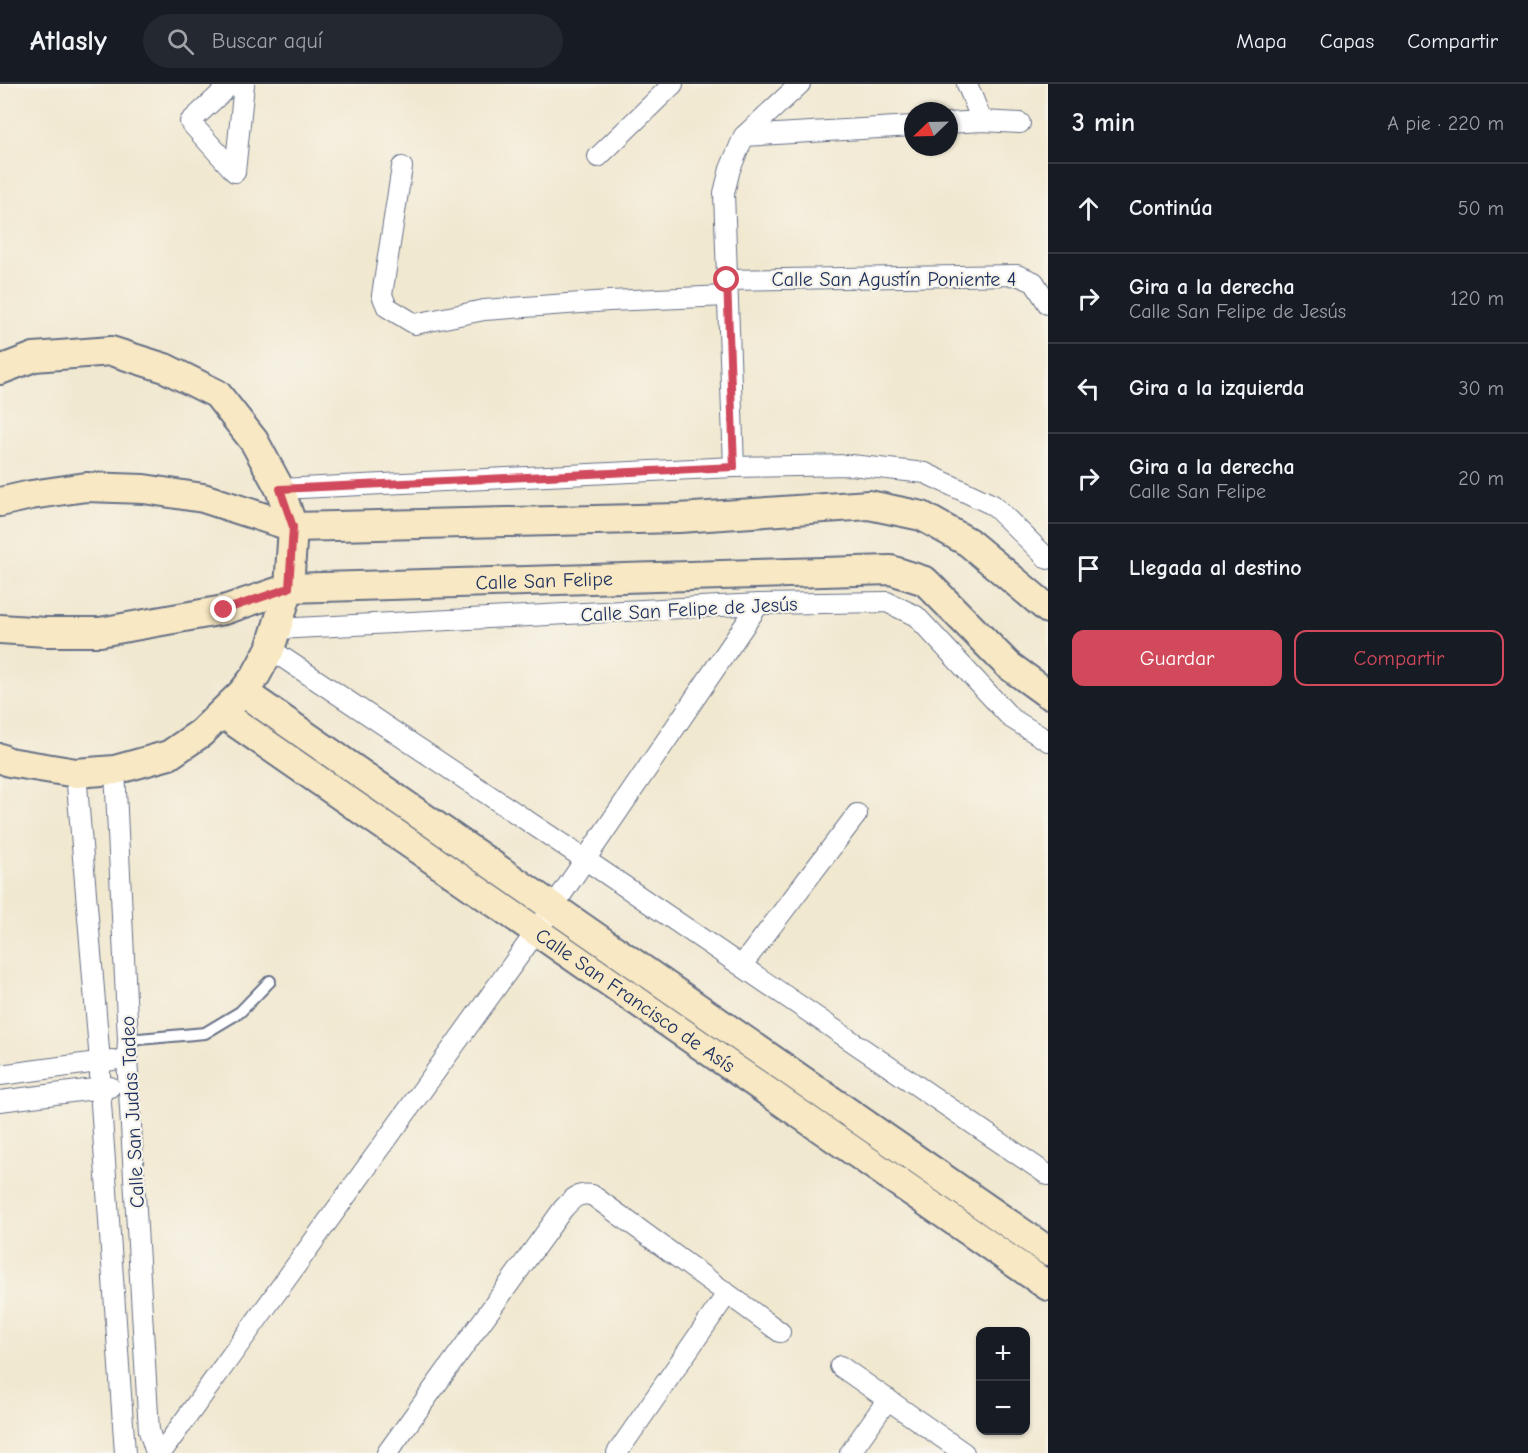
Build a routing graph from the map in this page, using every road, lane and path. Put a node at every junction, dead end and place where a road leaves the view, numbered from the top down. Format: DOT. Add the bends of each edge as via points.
graph roads {
  1 [pos="231,84"];
  2 [pos="244,84"];
  3 [pos="673,84"];
  4 [pos="800,84"];
  5 [pos="967,84"];
  6 [pos="982,121"];
  7 [pos="958,122"];
  8 [pos="1020,123"];
  9 [pos="904,127"];
  10 [pos="744,136"];
  11 [pos="598,157"];
  12 [pos="402,167"];
  13 [pos="727,288"];
  14 [pos="1048,304"];
  15 [pos="0,370"];
  16 [pos="734,467"];
  17 [pos="280,489"];
  18 [pos="0,502"];
  19 [pos="293,527"];
  20 [pos="1048,559"];
  21 [pos="289,588"];
  22 [pos="759,604"];
  23 [pos="1048,609"];
  24 [pos="0,629"];
  25 [pos="274,639"];
  26 [pos="243,692"];
  27 [pos="1048,694"];
  28 [pos="223,714"];
  29 [pos="1048,741"];
  30 [pos="0,758"];
  31 [pos="115,770"];
  32 [pos="76,773"];
  33 [pos="857,814"];
  34 [pos="586,860"];
  35 [pos="553,908"];
  36 [pos="536,932"];
  37 [pos="742,966"];
  38 [pos="270,981"];
  39 [pos="128,1049"];
  40 [pos="100,1062"];
  41 [pos="0,1075"];
  42 [pos="129,1084"];
  43 [pos="100,1089"];
  44 [pos="0,1101"];
  45 [pos="1048,1175"];
  46 [pos="1048,1251"];
  47 [pos="1048,1286"];
  48 [pos="727,1294"];
  49 [pos="780,1332"];
  50 [pos="840,1366"];
  51 [pos="888,1399"];
  52 [pos="125,1453"];
  53 [pos="156,1453"];
  54 [pos="161,1453"];
  55 [pos="387,1453"];
  56 [pos="617,1453"];
  57 [pos="850,1453"];
  58 [pos="964,1453"];
  1 -- 2 [label="street" via="190,122 235,172"];
  3 -- 11 [label="street"];
  4 -- 10 [label="street"];
  5 -- 6 [label="street"];
  6 -- 7 [label="street"];
  6 -- 8 [label="street"];
  9 -- 10 [label="street"];
  10 -- 13 [label="street" via="729,169 724,193"];
  12 -- 13 [label="street, Calle San Agustín Poniente 4" via="382,295 387,307 415,324 484,310"];
  13 -- 14 [label="street, Calle San Agustín Poniente 4" via="1017,275 1034,282"];
  13 -- 16 [label="street"];
  15 -- 17 [label="main road" via="34,357 111,351 165,368 217,394 254,441"];
  16 -- 17 [label="street"];
  16 -- 20 [label="street" via="851,465 925,473 993,506"];
  17 -- 19 [label="main road"];
  18 -- 19 [label="main road" via="86,487 144,489 203,498"];
  19 -- 21 [label="main road"];
  19 -- 23 [label="main road" via="679,518 869,505 922,516 968,542"];
  21 -- 24 [label="main road, Calle San Felipe" via="224,610 100,632"];
  21 -- 25 [label="main road"];
  21 -- 27 [label="main road, Calle San Felipe" via="891,570 925,581 1008,665"];
  22 -- 25 [label="street, Calle San Felipe de Jesús"];
  22 -- 29 [label="street, Calle San Felipe de Jesús" via="887,602 916,616 1011,718"];
  22 -- 34 [label="street"];
  25 -- 26 [label="main road"];
  25 -- 34 [label="street"];
  26 -- 28 [label="main road"];
  26 -- 35 [label="main road, Calle San Francisco de Asís"];
  28 -- 31 [label="main road" via="169,755"];
  28 -- 36 [label="main road, Calle San Francisco de Asís"];
  30 -- 32 [label="main road"];
  31 -- 32 [label="main road"];
  31 -- 39 [label="street, Calle San Judas Tadeo"];
  32 -- 40 [label="street, Calle San Judas Tadeo"];
  33 -- 37 [label="street"];
  34 -- 35 [label="street"];
  34 -- 37 [label="street"];
  35 -- 36 [label="street"];
  35 -- 46 [label="main road, Calle San Francisco de Asís"];
  36 -- 47 [label="main road, Calle San Francisco de Asís"];
  36 -- 54 [label="street"];
  37 -- 45 [label="street"];
  38 -- 39 [label="lane" via="240,1012 205,1033"];
  39 -- 40 [label="street"];
  39 -- 42 [label="street, Calle San Judas Tadeo"];
  40 -- 41 [label="street"];
  40 -- 43 [label="street, Calle San Judas Tadeo"];
  42 -- 43 [label="street"];
  42 -- 53 [label="street, Calle San Judas Tadeo" via="149,1431"];
  43 -- 44 [label="street"];
  43 -- 52 [label="street, Calle San Judas Tadeo"];
  48 -- 49 [label="street"];
  48 -- 55 [label="street" via="592,1196 582,1194 563,1209"];
  48 -- 56 [label="street"];
  50 -- 51 [label="street"];
  51 -- 57 [label="street"];
  51 -- 58 [label="street"];
}
